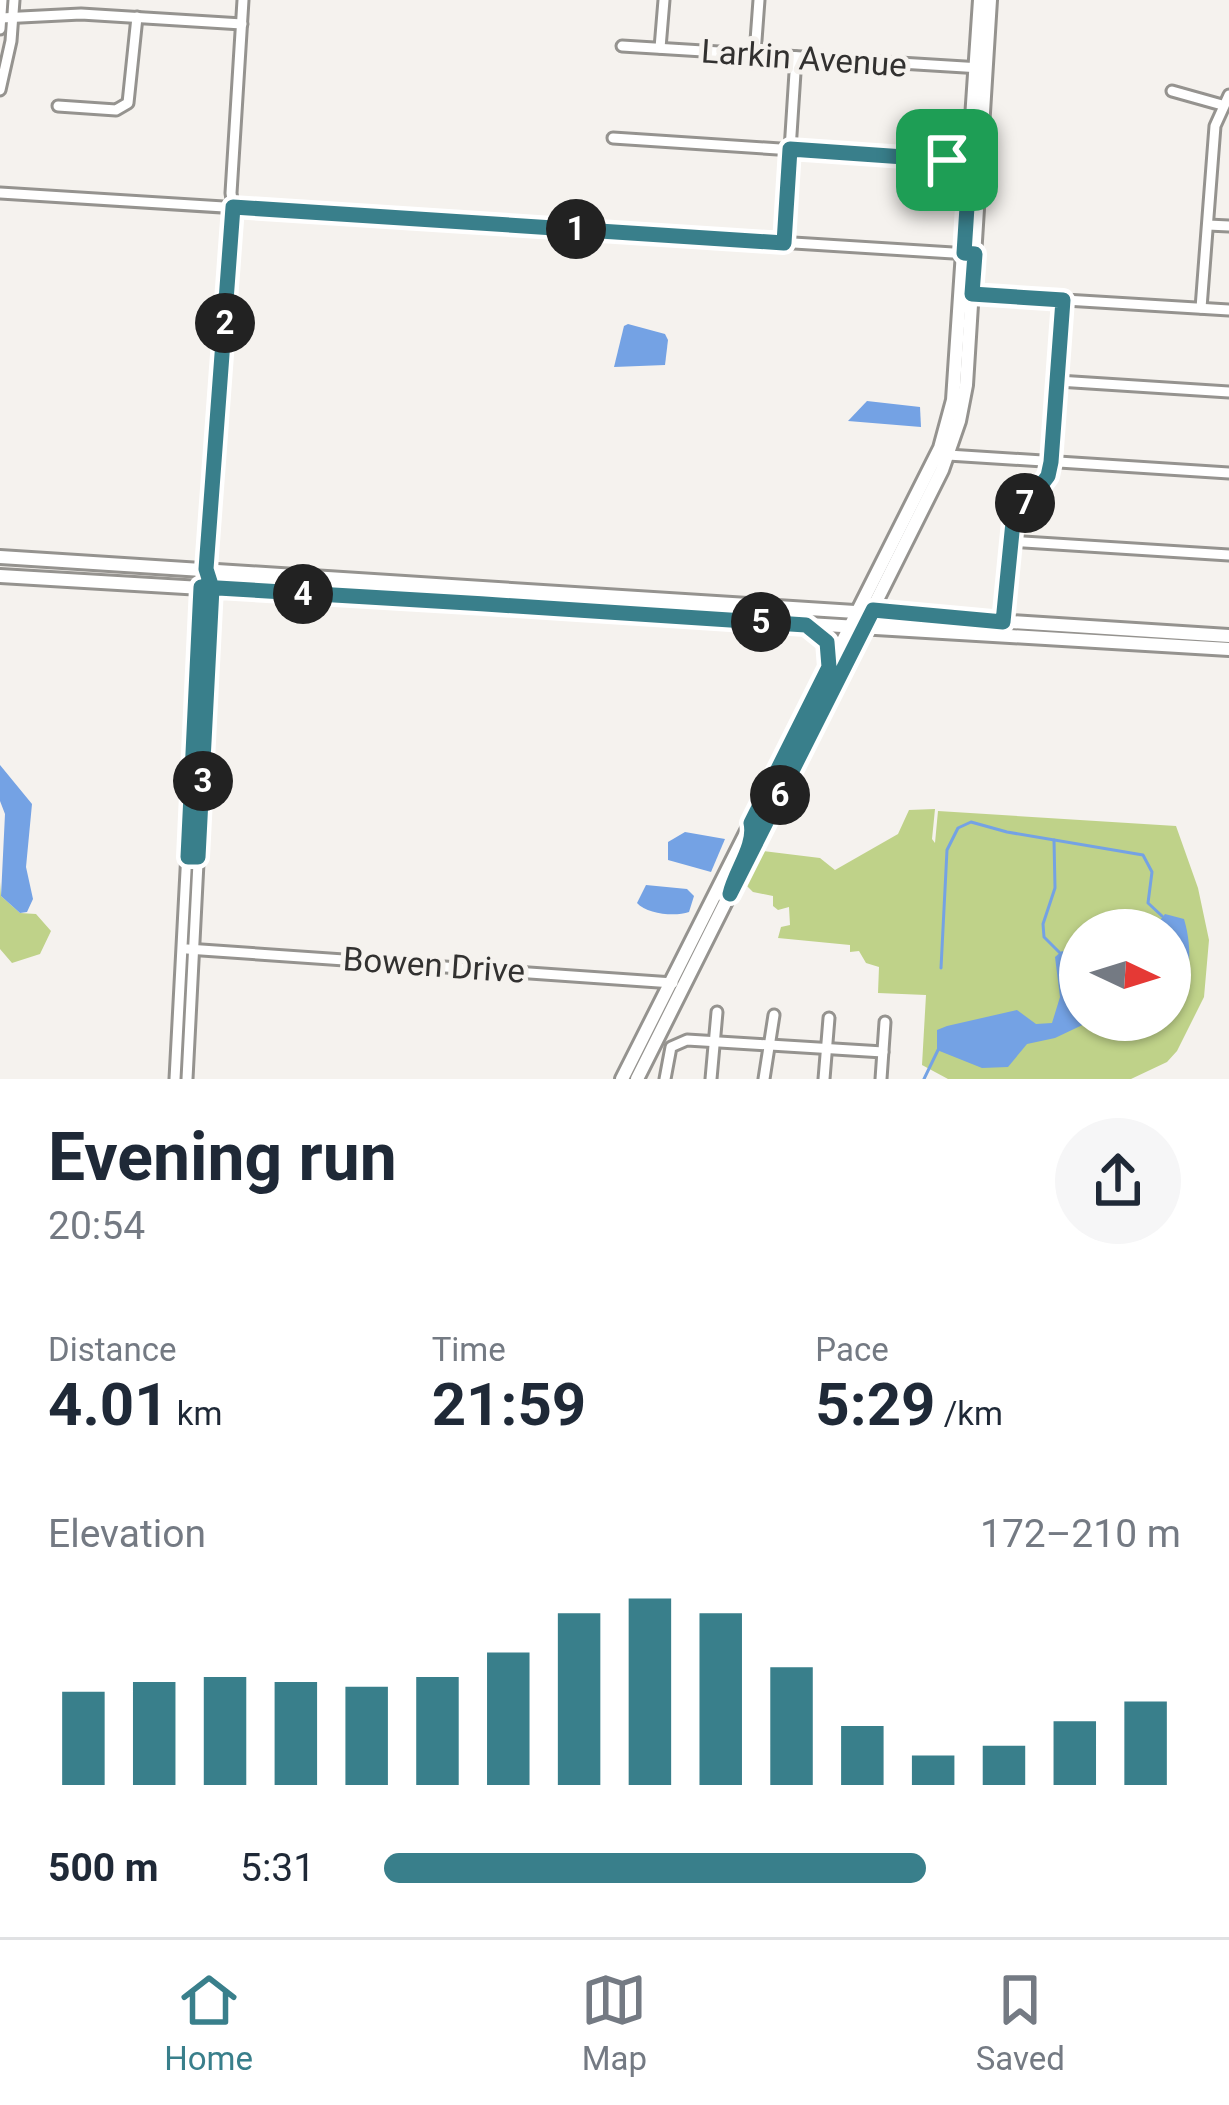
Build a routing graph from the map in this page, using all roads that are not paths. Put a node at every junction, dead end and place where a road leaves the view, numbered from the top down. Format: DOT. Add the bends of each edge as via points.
graph roads {
  1 [pos="2,0"];
  2 [pos="14,0"];
  3 [pos="243,0"];
  4 [pos="664,0"];
  5 [pos="759,0"];
  6 [pos="980,0"];
  7 [pos="990,0"];
  8 [pos="137,17"];
  9 [pos="7,18"];
  10 [pos="242,24"];
  11 [pos="0,29"];
  12 [pos="622,46"];
  13 [pos="661,48"];
  14 [pos="755,54"];
  15 [pos="796,57"];
  16 [pos="981,68"];
  17 [pos="0,90"];
  18 [pos="1172,91"];
  19 [pos="1226,100"];
  20 [pos="58,106"];
  21 [pos="613,138"];
  22 [pos="790,149"];
  23 [pos="975,162"];
  24 [pos="0,193"];
  25 [pos="233,207"];
  26 [pos="1208,225"];
  27 [pos="1229,226"];
  28 [pos="784,243"];
  29 [pos="969,254"];
  30 [pos="967,294"];
  31 [pos="1063,300"];
  32 [pos="1201,308"];
  33 [pos="1229,310"];
  34 [pos="1058,381"];
  35 [pos="1229,392"];
  36 [pos="953,400"];
  37 [pos="948,455"];
  38 [pos="1051,462"];
  39 [pos="1229,473"];
  40 [pos="1009,541"];
  41 [pos="1229,555"];
  42 [pos="0,557"];
  43 [pos="206,569"];
  44 [pos="0,576"];
  45 [pos="391,581"];
  46 [pos="207,588"];
  47 [pos="568,591"];
  48 [pos="628,595"];
  49 [pos="357,597"];
  50 [pos="454,603"];
  51 [pos="865,610"];
  52 [pos="587,611"];
  53 [pos="1003,622"];
  54 [pos="806,625"];
  55 [pos="857,627"];
  56 [pos="1229,635"];
  57 [pos="1229,649"];
  58 [pos="829,667"];
  59 [pos="758,824"];
  60 [pos="188,949"];
  61 [pos="678,983"];
  62 [pos="717,1012"];
  63 [pos="773,1015"];
  64 [pos="830,1018"];
  65 [pos="885,1022"];
  66 [pos="182,1024"];
  67 [pos="715,1042"];
  68 [pos="772,1045"];
  69 [pos="827,1049"];
  70 [pos="883,1052"];
  71 [pos="176,1079"];
  72 [pos="187,1079"];
  73 [pos="629,1079"];
  74 [pos="665,1079"];
  75 [pos="710,1079"];
  76 [pos="764,1079"];
  77 [pos="824,1079"];
  78 [pos="881,1079"];
  1 -- 9 [label="street"];
  2 -- 9 [label="street"];
  3 -- 10 [label="street"];
  4 -- 13 [label="street"];
  5 -- 14 [label="street"];
  6 -- 16 [label="main road"];
  7 -- 16 [label="main road"];
  8 -- 9 [label="street"];
  8 -- 10 [label="street"];
  8 -- 20 [label="street" via="128,103 116,110"];
  9 -- 11 [label="street"];
  9 -- 17 [label="street"];
  10 -- 25 [label="street"];
  12 -- 13 [label="street, Larkin Avenue"];
  13 -- 14 [label="street, Larkin Avenue"];
  14 -- 15 [label="street, Larkin Avenue"];
  15 -- 16 [label="street, Larkin Avenue"];
  15 -- 22 [label="street"];
  16 -- 23 [label="main road"];
  18 -- 19 [label="street"];
  19 -- 26 [label="street" via="1215,126"];
  21 -- 22 [label="street"];
  22 -- 23 [label="street"];
  22 -- 28 [label="street"];
  23 -- 29 [label="main road"];
  24 -- 25 [label="street"];
  25 -- 28 [label="street"];
  25 -- 43 [label="street"];
  26 -- 27 [label="street"];
  26 -- 32 [label="street"];
  28 -- 29 [label="street"];
  29 -- 30 [label="main road"];
  30 -- 31 [label="street"];
  30 -- 36 [label="main road"];
  30 -- 37 [label="main road" via="966,385"];
  31 -- 32 [label="street"];
  31 -- 34 [label="street"];
  32 -- 33 [label="street"];
  34 -- 35 [label="street"];
  34 -- 38 [label="street"];
  36 -- 37 [label="main road"];
  36 -- 51 [label="main road" via="940,448"];
  37 -- 38 [label="street"];
  37 -- 51 [label="main road"];
  38 -- 39 [label="street"];
  38 -- 40 [label="street"];
  40 -- 41 [label="street"];
  40 -- 53 [label="street"];
  42 -- 43 [label="main road"];
  43 -- 45 [label="main road"];
  43 -- 46 [label="street"];
  44 -- 46 [label="main road"];
  45 -- 47 [label="main road"];
  45 -- 49 [label="main road"];
  46 -- 49 [label="main road"];
  46 -- 60 [label="street"];
  47 -- 48 [label="main road"];
  47 -- 50 [label="main road" via="555,602"];
  48 -- 51 [label="main road"];
  48 -- 52 [label="main road"];
  49 -- 50 [label="main road"];
  50 -- 52 [label="main road"];
  51 -- 53 [label="main road"];
  51 -- 55 [label="main road"];
  52 -- 54 [label="main road"];
  53 -- 56 [label="main road"];
  54 -- 55 [label="main road"];
  54 -- 58 [label="main road" via="827,642"];
  55 -- 57 [label="main road"];
  55 -- 58 [label="main road"];
  55 -- 59 [label="main road"];
  58 -- 59 [label="main road"];
  59 -- 61 [label="main road"];
  59 -- 61 [label="main road" via="730,894"];
  60 -- 61 [label="street, Bowen Drive"];
  60 -- 66 [label="street"];
  61 -- 73 [label="main road"];
  61 -- 73 [label="main road"];
  62 -- 67 [label="street"];
  63 -- 68 [label="street"];
  64 -- 69 [label="street"];
  65 -- 70 [label="street"];
  66 -- 71 [label="street"];
  66 -- 72 [label="street"];
  67 -- 68 [label="street"];
  67 -- 74 [label="street" via="671,1047"];
  67 -- 75 [label="street"];
  68 -- 69 [label="street"];
  68 -- 76 [label="street"];
  69 -- 70 [label="street"];
  69 -- 77 [label="street"];
  70 -- 78 [label="street"];
}
